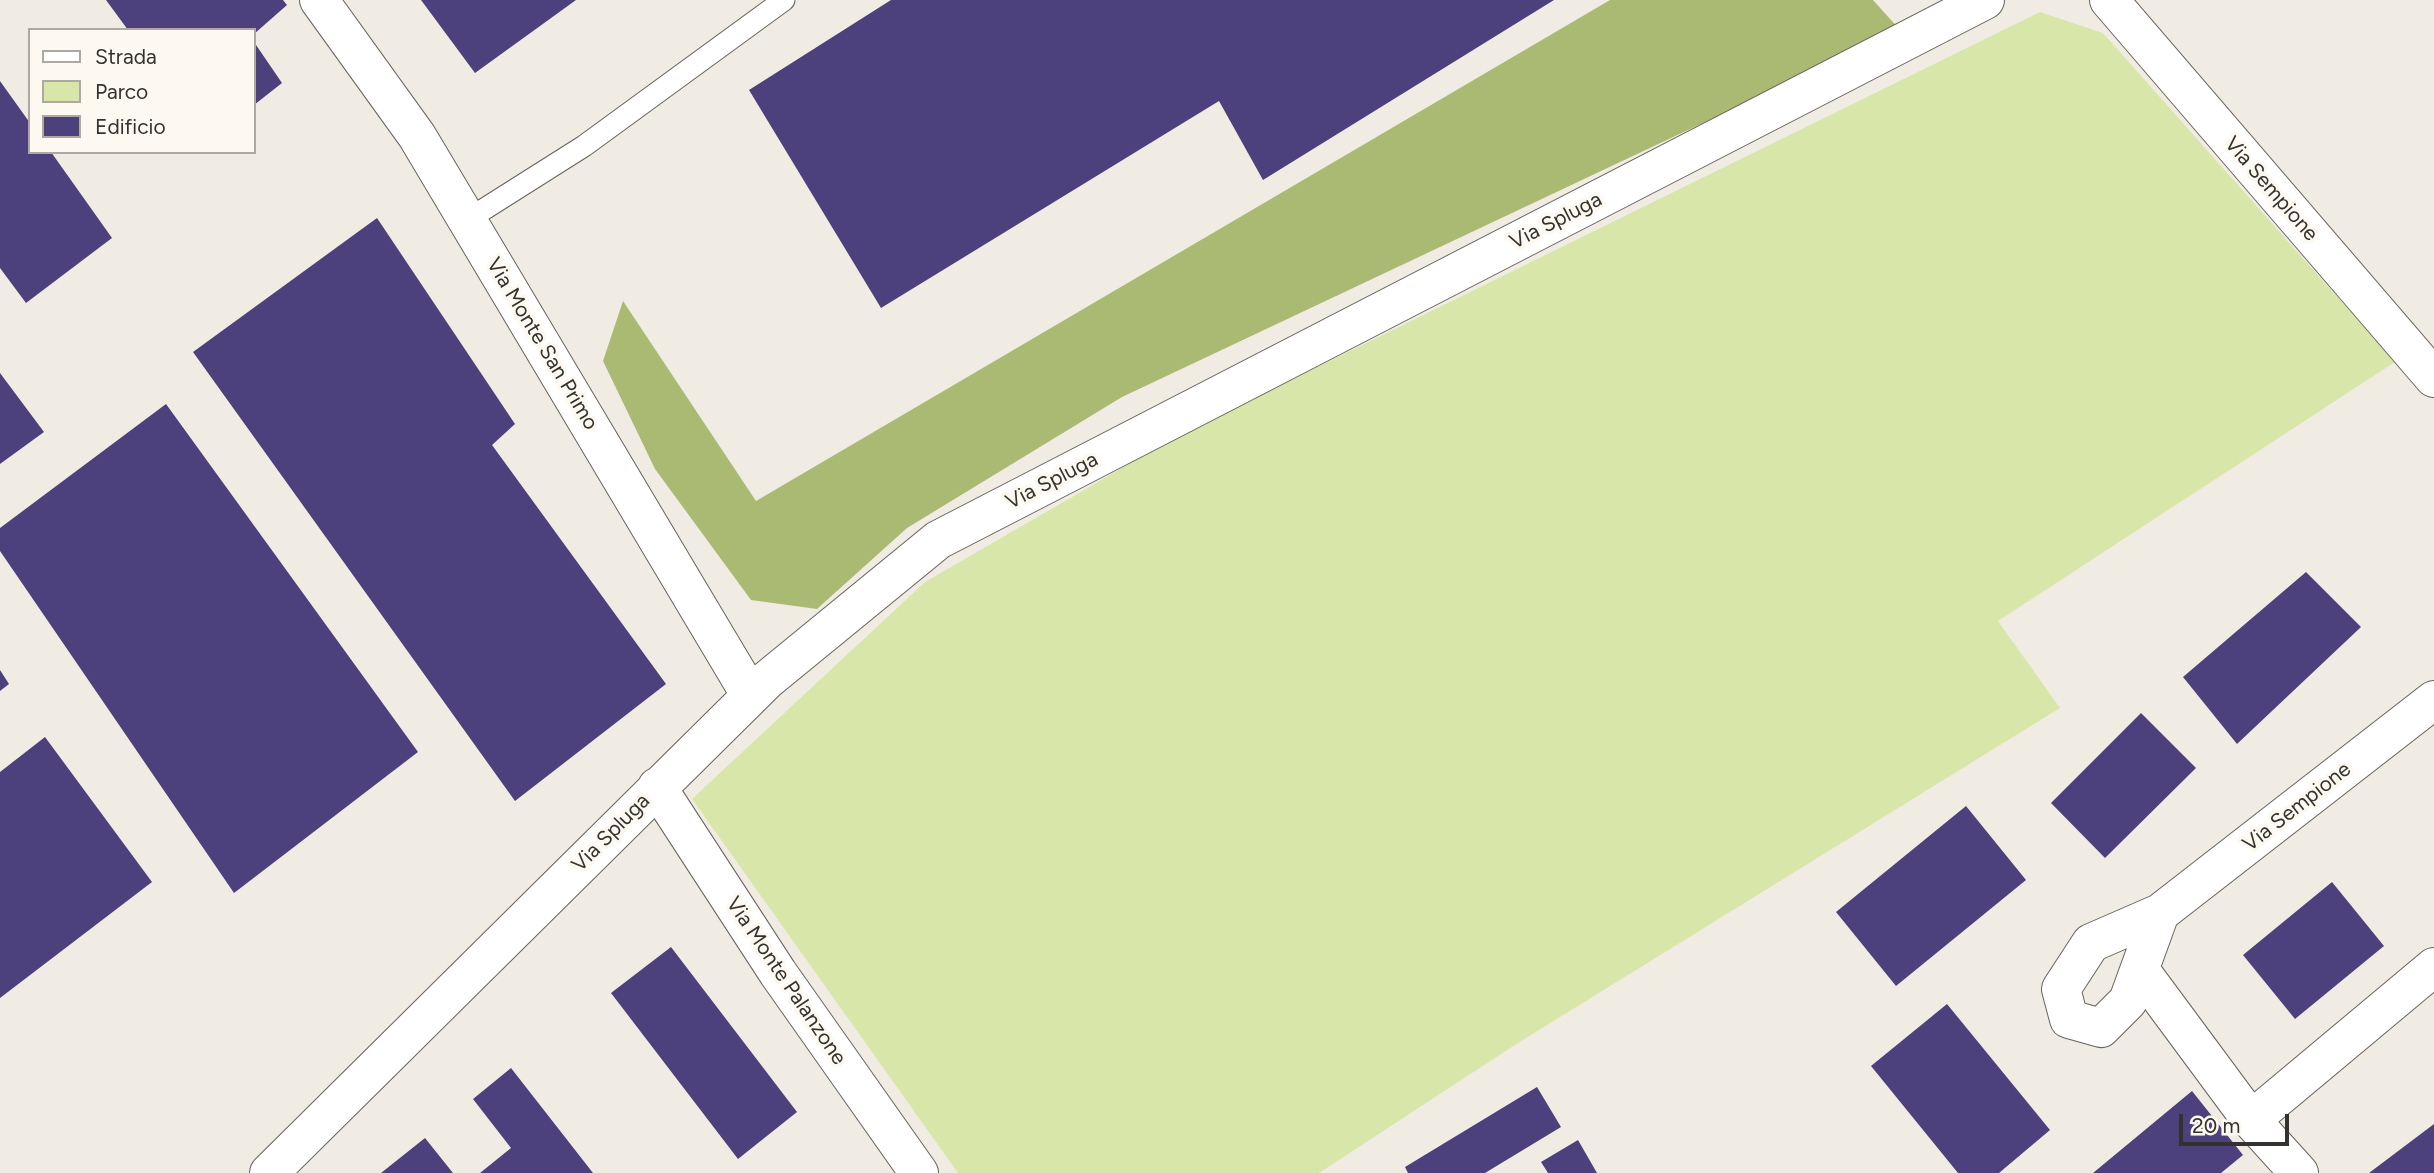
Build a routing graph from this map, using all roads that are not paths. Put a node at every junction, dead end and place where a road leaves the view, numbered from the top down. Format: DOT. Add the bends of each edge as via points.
graph roads {
  1 [pos="319,0"];
  2 [pos="784,0"];
  3 [pos="1984,0"];
  4 [pos="2109,0"];
  5 [pos="1932,11"];
  6 [pos="467,220"];
  7 [pos="2434,378"];
  8 [pos="751,696"];
  9 [pos="2434,700"];
  10 [pos="657,787"];
  11 [pos="2160,914"];
  12 [pos="2434,967"];
  13 [pos="2140,970"];
  14 [pos="2252,1120"];
  15 [pos="269,1173"];
  16 [pos="919,1173"];
  17 [pos="2299,1173"];
  1 -- 6 [label="street, Via Monte San Primo" via="417,136"];
  2 -- 6 [label="lane" via="584,146"];
  3 -- 5 [label="street, Via Spluga"];
  4 -- 7 [label="street, Via Sempione"];
  5 -- 8 [label="street, Via Spluga" via="938,540"];
  6 -- 8 [label="street, Via Monte San Primo"];
  8 -- 10 [label="street, Via Spluga"];
  9 -- 11 [label="street, Via Sempione"];
  10 -- 15 [label="street, Via Spluga"];
  10 -- 16 [label="street, Via Monte Palanzone" via="778,972"];
  11 -- 13 [label="street, Via Sempione"];
  11 -- 13 [label="street, Via Sempione" via="2091,943 2061,989 2069,1019 2101,1028 2128,1001"];
  12 -- 14 [label="street"];
  13 -- 14 [label="street"];
  14 -- 17 [label="street"];
}
